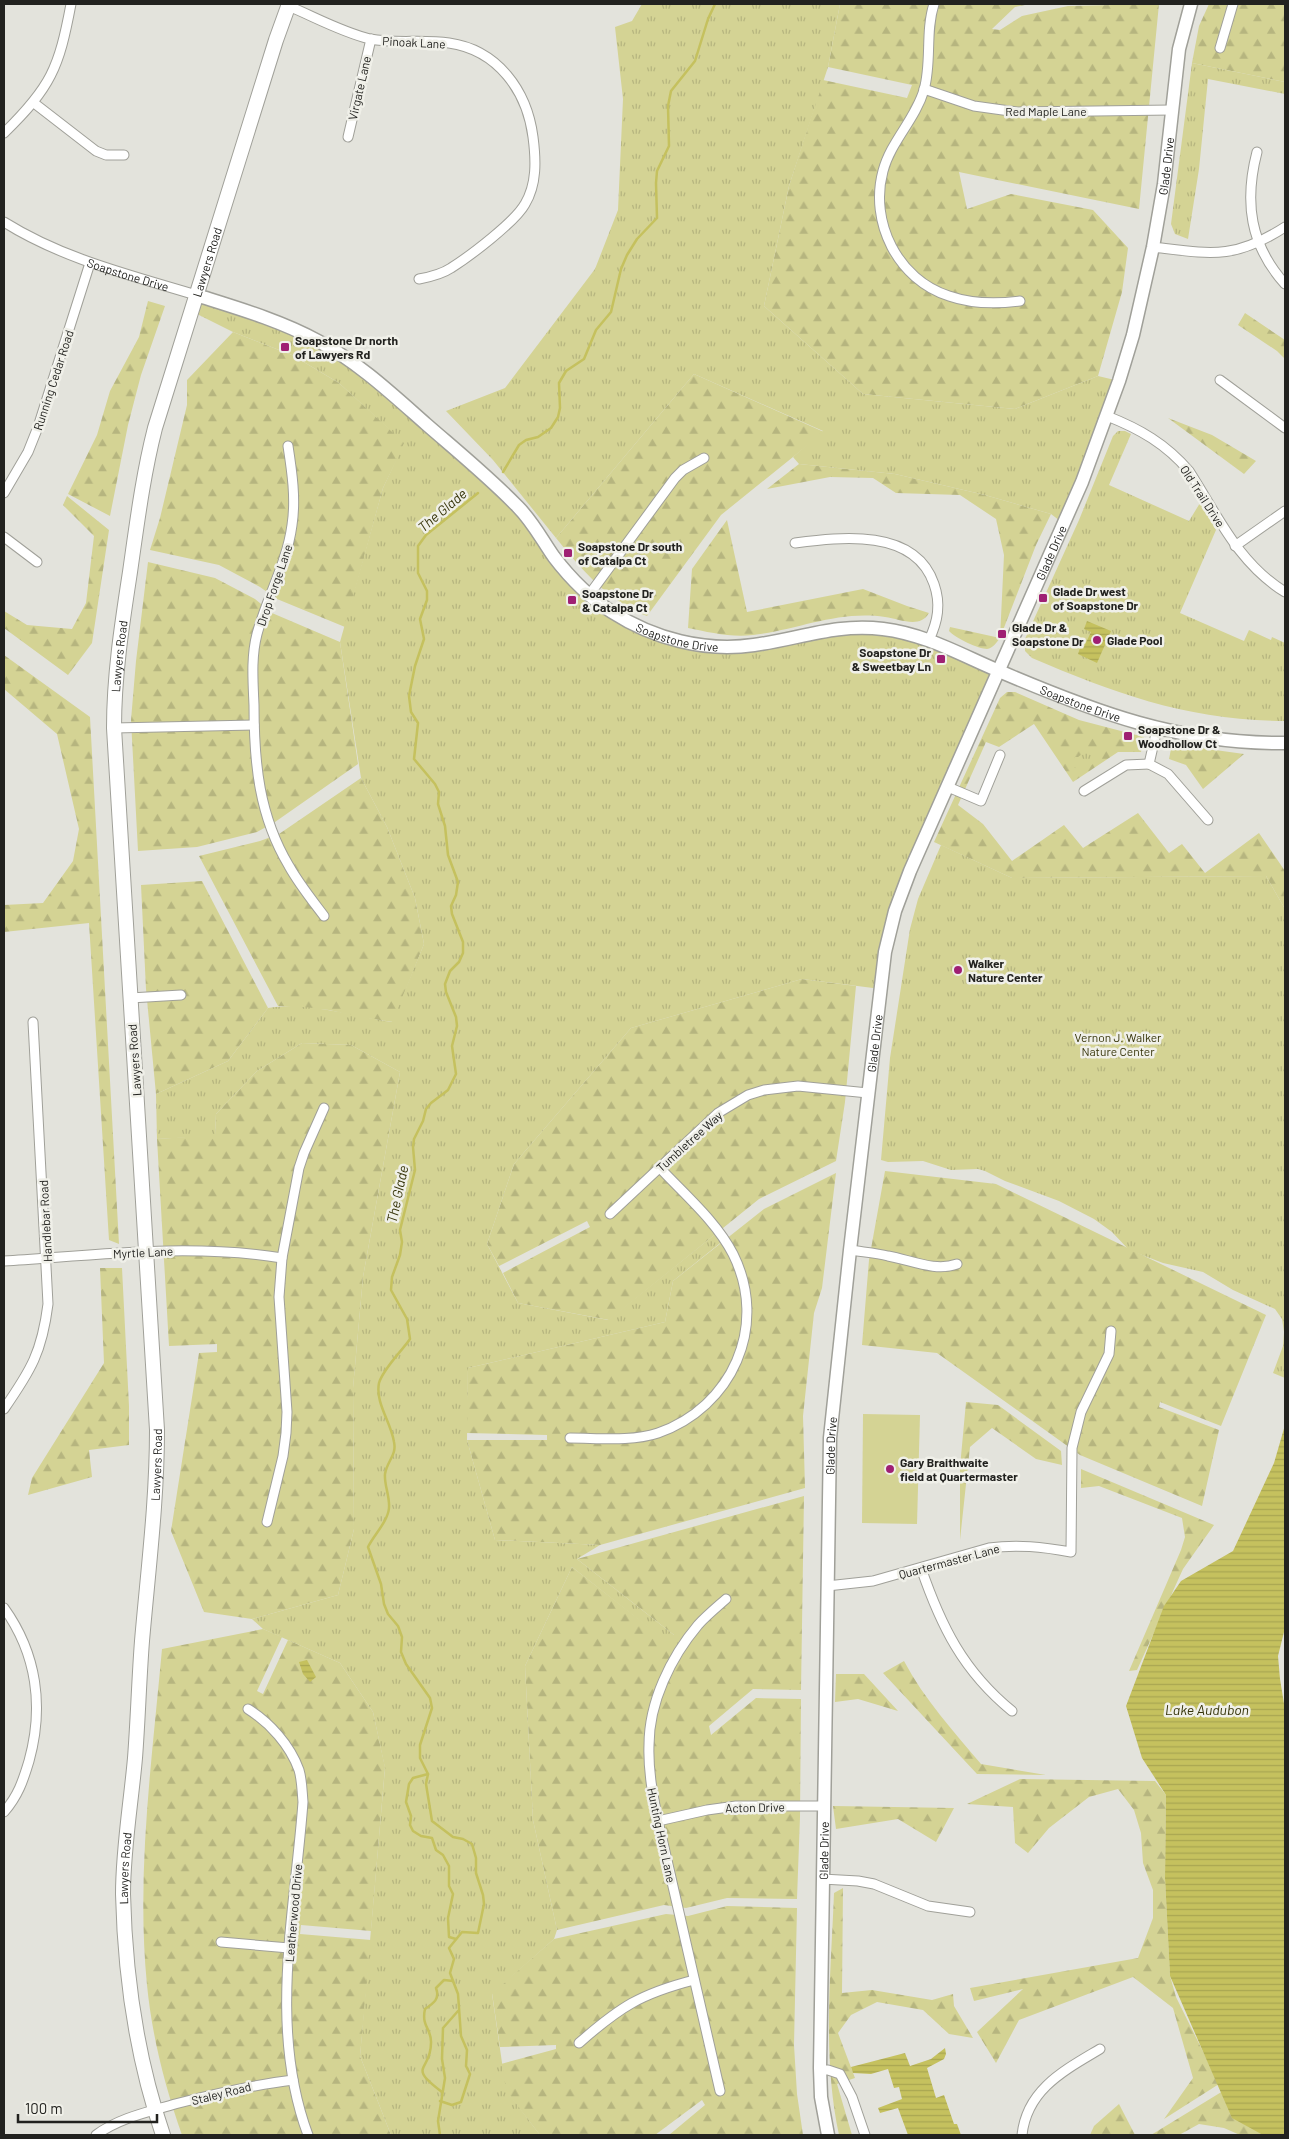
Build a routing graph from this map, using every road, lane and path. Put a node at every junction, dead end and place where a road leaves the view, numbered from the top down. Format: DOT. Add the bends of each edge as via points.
graph roads {
  1 [pos="71,4"];
  2 [pos="287,4"];
  3 [pos="934,4"];
  4 [pos="1191,4"];
  5 [pos="1233,4"];
  6 [pos="371,39"];
  7 [pos="1220,48"];
  8 [pos="924,89"];
  9 [pos="34,103"];
  10 [pos="1172,110"];
  11 [pos="4,133"];
  12 [pos="348,137"];
  13 [pos="1257,152"];
  14 [pos="124,155"];
  15 [pos="4,222"];
  16 [pos="1285,227"];
  17 [pos="1258,243"];
  18 [pos="1153,247"];
  19 [pos="90,263"];
  20 [pos="420,279"];
  21 [pos="1285,284"];
  22 [pos="196,295"];
  23 [pos="1020,301"];
  24 [pos="1220,380"];
  25 [pos="1107,416"];
  26 [pos="1285,428"];
  27 [pos="288,446"];
  28 [pos="704,458"];
  29 [pos="4,493"];
  30 [pos="1285,511"];
  31 [pos="4,537"];
  32 [pos="795,543"];
  33 [pos="1235,546"];
  34 [pos="37,562"];
  35 [pos="1285,592"];
  36 [pos="589,595"];
  37 [pos="929,640"];
  38 [pos="999,671"];
  39 [pos="254,725"];
  40 [pos="114,728"];
  41 [pos="1157,729"];
  42 [pos="1285,743"];
  43 [pos="1000,755"];
  44 [pos="1149,764"];
  45 [pos="948,787"];
  46 [pos="1084,791"];
  47 [pos="1208,820"];
  48 [pos="324,916"];
  49 [pos="181,995"];
  50 [pos="130,998"];
  51 [pos="33,1022"];
  52 [pos="868,1093"];
  53 [pos="324,1108"];
  54 [pos="659,1168"];
  55 [pos="610,1214"];
  56 [pos="850,1250"];
  57 [pos="146,1252"];
  58 [pos="47,1258"];
  59 [pos="282,1258"];
  60 [pos="4,1261"];
  61 [pos="957,1264"];
  62 [pos="1110,1331"];
  63 [pos="4,1409"];
  64 [pos="570,1438"];
  65 [pos="267,1522"];
  66 [pos="921,1568"];
  67 [pos="826,1586"];
  68 [pos="726,1599"];
  69 [pos="4,1608"];
  70 [pos="248,1709"];
  71 [pos="1012,1711"];
  72 [pos="823,1806"];
  73 [pos="4,1812"];
  74 [pos="658,1821"];
  75 [pos="822,1880"];
  76 [pos="970,1912"];
  77 [pos="221,1942"];
  78 [pos="290,1948"];
  79 [pos="694,1980"];
  80 [pos="579,2043"];
  81 [pos="1100,2049"];
  82 [pos="820,2070"];
  83 [pos="292,2080"];
  84 [pos="720,2091"];
  85 [pos="154,2110"];
  86 [pos="96,2135"];
  87 [pos="163,2135"];
  88 [pos="308,2135"];
  89 [pos="828,2135"];
  90 [pos="865,2135"];
  91 [pos="1022,2135"];
  1 -- 9 [label="street" via="58,61"];
  2 -- 6 [label="street, Pinoak Lane"];
  2 -- 22 [label="main road, Lawyers Road"];
  3 -- 8 [label="street"];
  4 -- 10 [label="street, Glade Drive" via="1179,49"];
  5 -- 7 [label="street"];
  6 -- 12 [label="street, Virgate Lane"];
  6 -- 20 [label="street, Pinoak Lane" via="449,43 478,52 503,70 514,83 532,130 534,181 517,216 451,268"];
  8 -- 10 [label="street, Red Maple Lane" via="974,106 1017,112"];
  8 -- 23 [label="street" via="882,173 881,216 891,247 912,275 949,296 985,303"];
  9 -- 11 [label="street"];
  9 -- 14 [label="street" via="96,151"];
  10 -- 18 [label="street, Glade Drive"];
  13 -- 17 [label="street" via="1250,205"];
  15 -- 19 [label="street, Soapstone Drive" via="44,244"];
  16 -- 17 [label="street"];
  17 -- 18 [label="street" via="1211,254"];
  17 -- 21 [label="street"];
  18 -- 25 [label="street, Glade Drive" via="1133,334"];
  19 -- 22 [label="street, Soapstone Drive"];
  19 -- 29 [label="street, Running Cedar Road" via="38,427"];
  22 -- 36 [label="street, Soapstone Drive" via="297,330 322,342 367,374 500,488"];
  22 -- 40 [label="main road, Lawyers Road" via="147,458 116,662"];
  24 -- 26 [label="street"];
  25 -- 33 [label="street, Old Trail Drive" via="1150,436 1179,459"];
  25 -- 38 [label="street, Glade Drive" via="1082,482"];
  27 -- 39 [label="street, Drop Forge Lane" via="293,486 292,525 255,644"];
  28 -- 36 [label="street" via="675,478"];
  30 -- 33 [label="street"];
  31 -- 34 [label="street"];
  32 -- 37 [label="street" via="858,539 887,543 910,552 926,568 937,591 938,616"];
  33 -- 35 [label="street, Old Trail Drive" via="1258,573"];
  36 -- 37 [label="street, Soapstone Drive" via="642,629 701,646 754,645 847,627 880,628"];
  37 -- 38 [label="street, Soapstone Drive"];
  38 -- 41 [label="street, Soapstone Drive" via="1070,701"];
  38 -- 45 [label="street, Glade Drive"];
  39 -- 40 [label="street"];
  39 -- 48 [label="street, Drop Forge Lane" via="257,774 268,820 288,864"];
  40 -- 50 [label="main road, Lawyers Road"];
  41 -- 42 [label="street, Soapstone Drive" via="1216,739"];
  41 -- 44 [label="street"];
  43 -- 45 [label="street" via="981,800"];
  44 -- 46 [label="street" via="1126,765"];
  44 -- 47 [label="street" via="1168,774"];
  45 -- 52 [label="street, Glade Drive" via="895,910 885,952"];
  49 -- 50 [label="street"];
  50 -- 57 [label="main road, Lawyers Road"];
  51 -- 58 [label="street, Handlebar Road"];
  52 -- 54 [label="street, Tumbletree Way" via="798,1086 748,1095 718,1113"];
  52 -- 56 [label="street, Glade Drive"];
  53 -- 59 [label="street" via="299,1168"];
  54 -- 55 [label="street, Tumbletree Way"];
  54 -- 64 [label="street" via="722,1237 741,1272 748,1302 740,1352 715,1396 674,1426 644,1436"];
  56 -- 61 [label="street" via="887,1255 932,1267"];
  56 -- 67 [label="street, Glade Drive" via="830,1428"];
  57 -- 58 [label="street, Myrtle Lane"];
  57 -- 59 [label="street, Myrtle Lane" via="217,1250"];
  57 -- 85 [label="main road, Lawyers Road" via="157,1430 156,1485 123,1892 130,2002"];
  58 -- 60 [label="street, Myrtle Lane"];
  58 -- 63 [label="street, Handlebar Road" via="48,1304 41,1344 27,1375"];
  59 -- 65 [label="street" via="279,1297 286,1433"];
  62 -- 66 [label="street, Quartermaster Lane" via="1109,1354 1088,1395 1074,1439 1071,1552 1024,1545 1006,1546"];
  66 -- 67 [label="street, Quartermaster Lane" via="873,1581"];
  66 -- 71 [label="street" via="934,1606 956,1650 984,1686"];
  67 -- 72 [label="street, Glade Drive"];
  68 -- 74 [label="street, Hunting Horn Lane" via="685,1641 654,1708 649,1744 650,1784"];
  69 -- 73 [label="street" via="28,1651 37,1711 33,1746 23,1783"];
  70 -- 78 [label="street, Leatherwood Drive" via="284,1744 299,1771 302,1784"];
  72 -- 74 [label="street, Acton Drive" via="736,1806"];
  72 -- 75 [label="street, Glade Drive"];
  74 -- 79 [label="street, Hunting Horn Lane"];
  75 -- 76 [label="street" via="874,1884 928,1906"];
  75 -- 82 [label="street, Glade Drive"];
  77 -- 78 [label="street"];
  78 -- 83 [label="street, Leatherwood Drive" via="286,2026"];
  79 -- 80 [label="street" via="640,1998 607,2018"];
  79 -- 84 [label="street, Hunting Horn Lane"];
  81 -- 91 [label="street" via="1047,2083 1031,2105"];
  82 -- 89 [label="street, Glade Drive"];
  82 -- 90 [label="street" via="840,2074"];
  83 -- 85 [label="street, Staley Road" via="256,2084"];
  83 -- 88 [label="street, Leatherwood Drive"];
  85 -- 86 [label="street, Staley Road" via="124,2119"];
  85 -- 87 [label="main road, Lawyers Road"];
}
